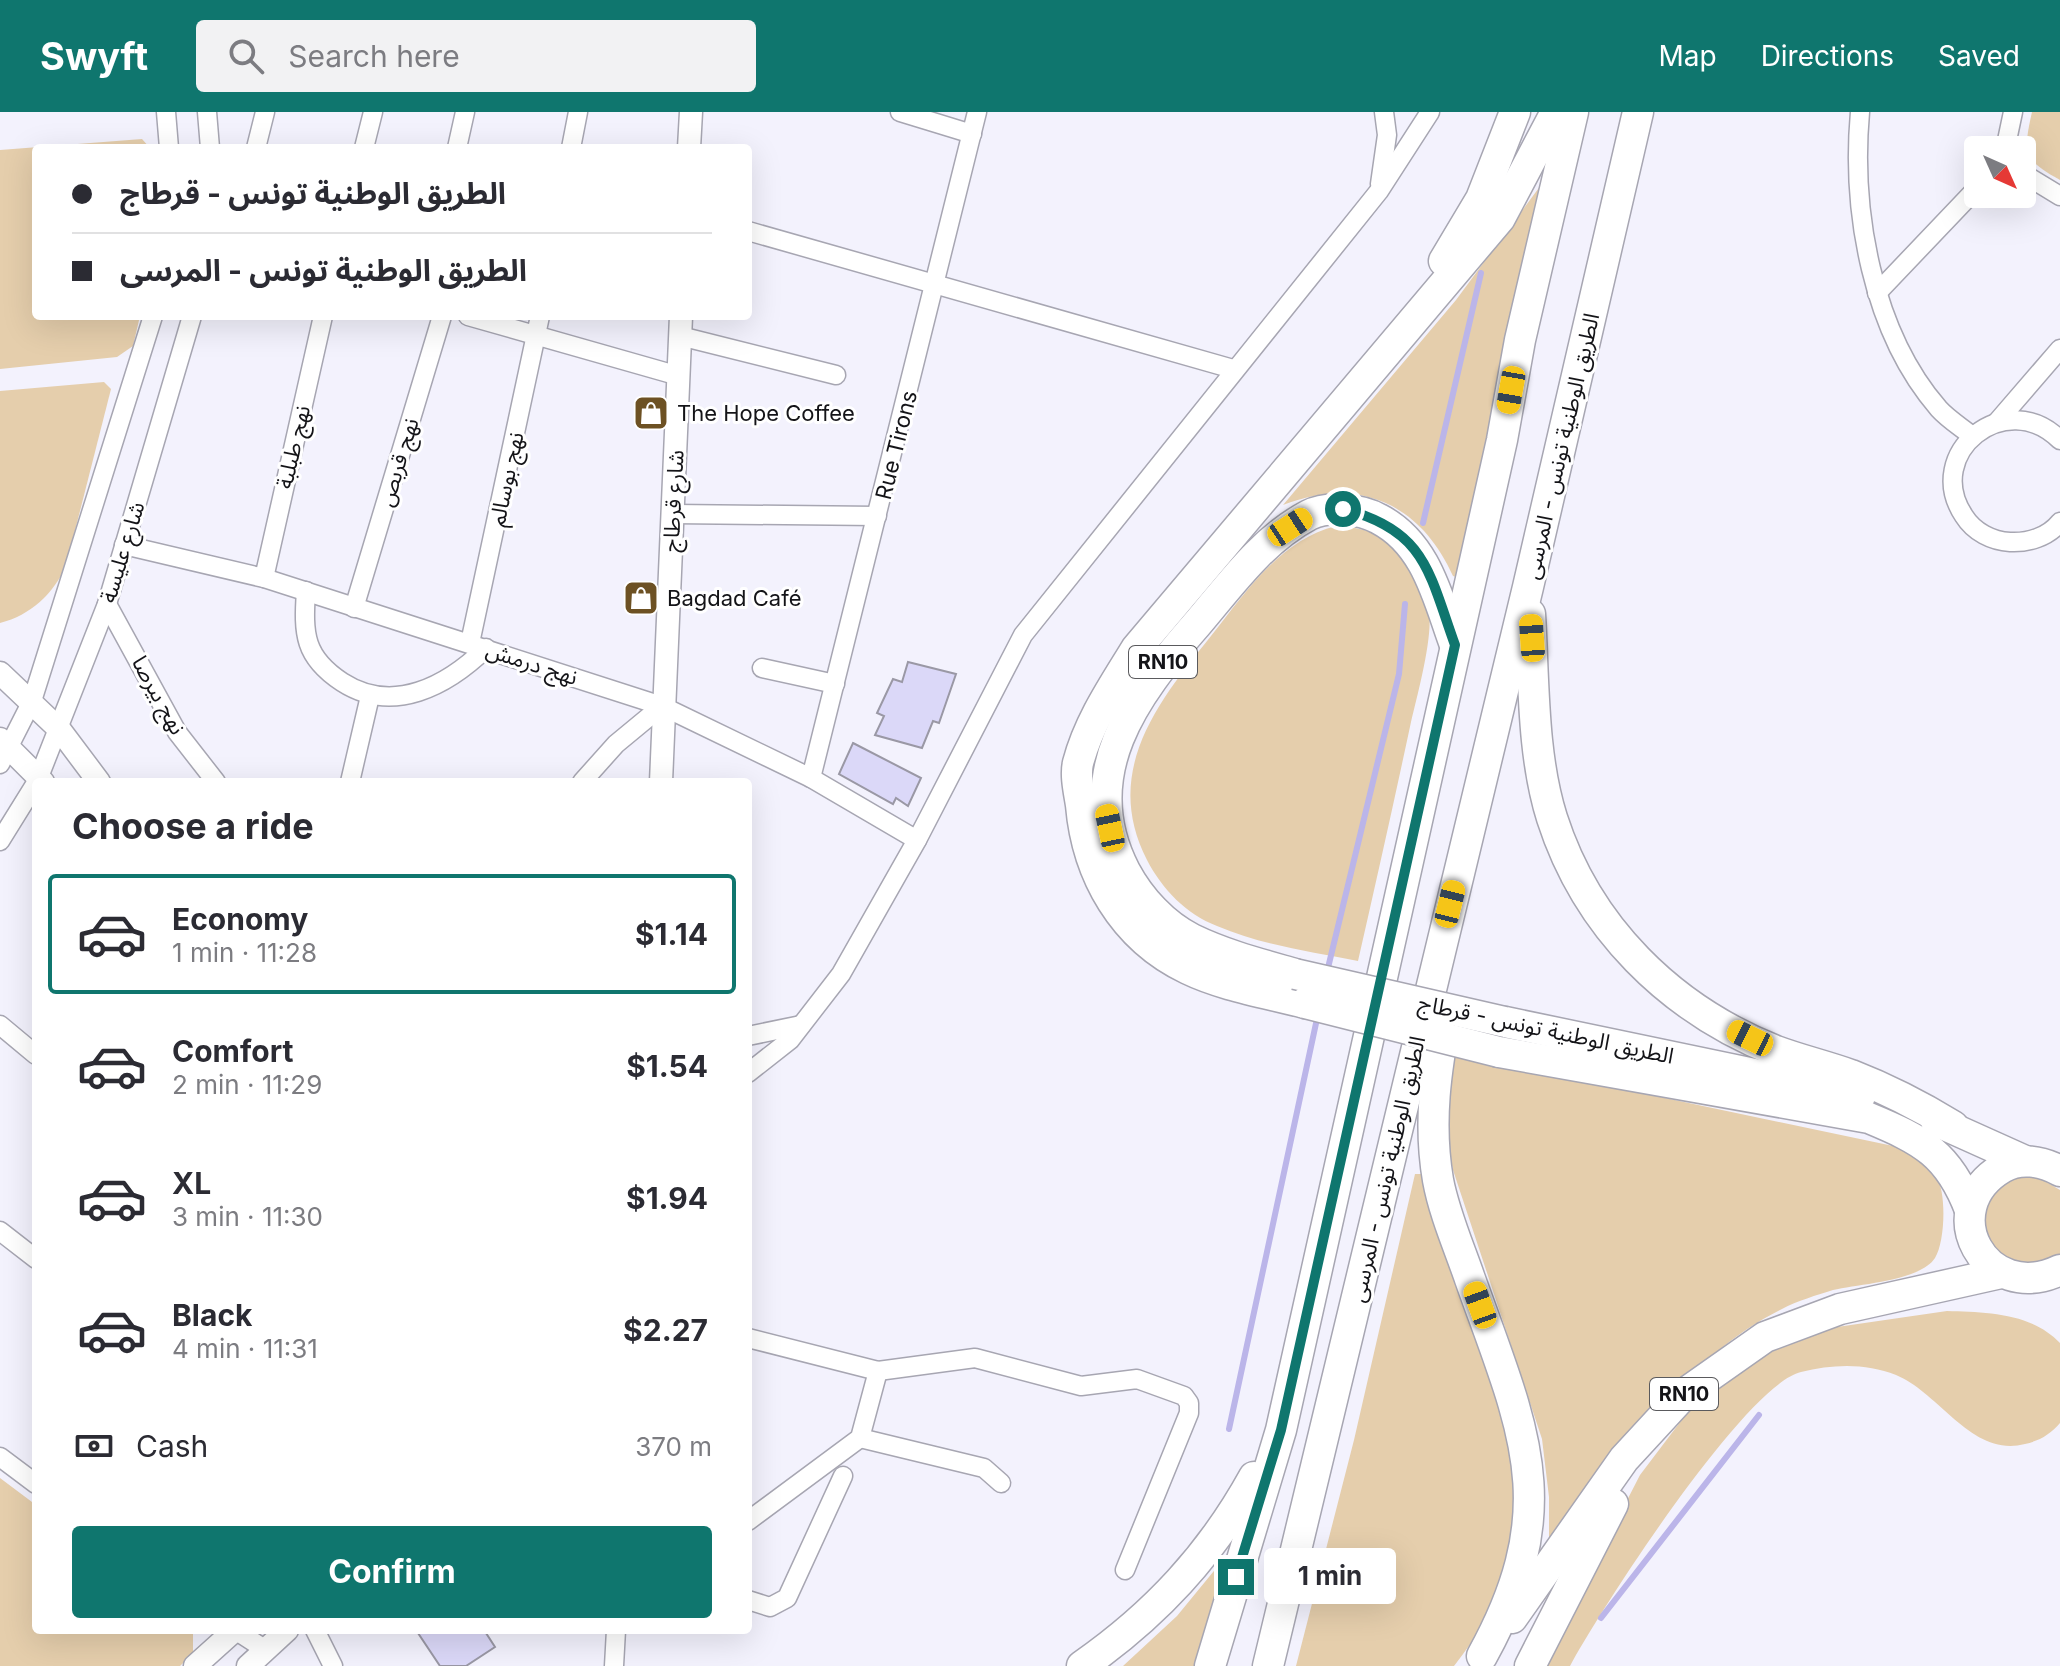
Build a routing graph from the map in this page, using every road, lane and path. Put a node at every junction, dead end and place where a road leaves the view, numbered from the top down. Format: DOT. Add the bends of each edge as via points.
graph roads {
  1 [pos="166,112"];
  2 [pos="207,112"];
  3 [pos="265,112"];
  4 [pos="373,112"];
  5 [pos="465,112"];
  6 [pos="578,112"];
  7 [pos="691,112"];
  8 [pos="900,112"];
  9 [pos="977,112"];
  10 [pos="1384,112"];
  11 [pos="1430,112"];
  12 [pos="1515,112"];
  13 [pos="1556,112"];
  14 [pos="1573,112"];
  15 [pos="1638,112"];
  16 [pos="1860,112"];
  17 [pos="2013,112"];
  18 [pos="972,134"];
  19 [pos="2008,136"];
  20 [pos="169,144"];
  21 [pos="210,144"];
  22 [pos="257,144"];
  23 [pos="365,144"];
  24 [pos="458,144"];
  25 [pos="572,144"];
  26 [pos="689,144"];
  27 [pos="2036,181"];
  28 [pos="1379,191"];
  29 [pos="2060,196"];
  30 [pos="1964,202"];
  31 [pos="752,232"];
  32 [pos="936,285"];
  33 [pos="1877,293"];
  34 [pos="152,320"];
  35 [pos="191,320"];
  36 [pos="322,320"];
  37 [pos="441,320"];
  38 [pos="500,320"];
  39 [pos="539,325"];
  40 [pos="681,326"];
  41 [pos="2060,349"];
  42 [pos="1233,369"];
  43 [pos="836,375"];
  44 [pos="679,376"];
  45 [pos="1357,387"];
  46 [pos="1997,422"];
  47 [pos="1972,436"];
  48 [pos="2060,440"];
  49 [pos="673,514"];
  50 [pos="877,516"];
  51 [pos="2060,522"];
  52 [pos="124,545"];
  53 [pos="264,578"];
  54 [pos="1528,587"];
  55 [pos="306,591"];
  56 [pos="107,604"];
  57 [pos="354,608"];
  58 [pos="478,645"];
  59 [pos="1455,645"];
  60 [pos="762,668"];
  61 [pos="0,673"];
  62 [pos="835,684"];
  63 [pos="370,696"];
  64 [pos="32,701"];
  65 [pos="662,706"];
  66 [pos="60,730"];
  67 [pos="3,750"];
  68 [pos="36,778"];
  69 [pos="40,778"];
  70 [pos="96,778"];
  71 [pos="213,778"];
  72 [pos="351,778"];
  73 [pos="586,778"];
  74 [pos="661,778"];
  75 [pos="811,778"];
  76 [pos="32,792"];
  77 [pos="917,840"];
  78 [pos="0,841"];
  79 [pos="1450,904"];
  80 [pos="0,1025"];
  81 [pos="801,1025"];
  82 [pos="752,1035"];
  83 [pos="32,1052"];
  84 [pos="752,1070"];
  85 [pos="1953,1126"];
  86 [pos="2049,1164"];
  87 [pos="1970,1210"];
  88 [pos="0,1231"];
  89 [pos="32,1256"];
  90 [pos="2060,1270"];
  91 [pos="2001,1273"];
  92 [pos="752,1339"];
  93 [pos="878,1371"];
  94 [pos="1684,1394"];
  95 [pos="1281,1430"];
  96 [pos="860,1438"];
  97 [pos="0,1457"];
  98 [pos="843,1476"];
  99 [pos="32,1481"];
  100 [pos="1001,1483"];
  101 [pos="752,1518"];
  102 [pos="1125,1570"];
  103 [pos="752,1601"];
  104 [pos="231,1634"];
  105 [pos="241,1634"];
  106 [pos="283,1634"];
  107 [pos="317,1634"];
  108 [pos="616,1634"];
  109 [pos="266,1650"];
  110 [pos="1477,1661"];
  111 [pos="195,1666"];
  112 [pos="248,1666"];
  113 [pos="333,1666"];
  114 [pos="614,1666"];
  115 [pos="1082,1666"];
  116 [pos="1210,1666"];
  117 [pos="1268,1666"];
  118 [pos="1530,1666"];
  1 -- 20 [label="street"];
  2 -- 21 [label="street"];
  3 -- 22 [label="street"];
  4 -- 23 [label="street"];
  5 -- 24 [label="street"];
  6 -- 25 [label="street"];
  7 -- 26 [label="street"];
  8 -- 18 [label="street"];
  9 -- 18 [label="street, Rue Tirons"];
  10 -- 28 [label="street" via="1387,135"];
  11 -- 28 [label="street"];
  12 -- 45 [label="highway" via="1497,164 1462,234"];
  13 -- 45 [label="highway" via="1500,218"];
  14 -- 59 [label="highway, الطريق الوطنية تونس - المرسى"];
  15 -- 54 [label="highway, الطريق الوطنية تونس - المرسى"];
  16 -- 33 [label="street" via="1861,206"];
  17 -- 19 [label="street"];
  18 -- 32 [label="street, Rue Tirons"];
  27 -- 29 [label="street"];
  28 -- 42 [label="street"];
  30 -- 33 [label="street"];
  31 -- 32 [label="street"];
  32 -- 42 [label="street"];
  32 -- 50 [label="street, Rue Tirons"];
  33 -- 47 [label="street" via="1908,363 1939,409"];
  34 -- 64 [label="street, شارع عليسة"];
  35 -- 52 [label="street, شارع عليسة"];
  36 -- 53 [label="street, نهج طبلبة"];
  37 -- 57 [label="street, نهج قربص"];
  38 -- 39 [label="street"];
  39 -- 44 [label="street"];
  39 -- 58 [label="street, نهج بوسالم"];
  40 -- 43 [label="street"];
  40 -- 44 [label="street, شارع قرطاج"];
  41 -- 46 [label="street"];
  42 -- 77 [label="street" via="1023,635"];
  44 -- 49 [label="street, شارع قرطاج"];
  45 -- 87 [label="highway, bridge" via="1136,649 1104,701 1077,766 1091,862 1120,916 1152,948 1189,970 1305,1003 1499,1052 1869,1118 1916,1137 1944,1161"];
  46 -- 47 [label="street"];
  46 -- 48 [label="street" via="2034,422"];
  47 -- 51 [label="street" via="1960,451 1953,489 1969,523 2001,542 2021,543 2039,538"];
  49 -- 50 [label="street"];
  49 -- 65 [label="street, شارع قرطاج"];
  50 -- 62 [label="street, Rue Tirons"];
  52 -- 53 [label="street, نهج درمش"];
  52 -- 56 [label="street, شارع عليسة"];
  53 -- 55 [label="street, نهج درمش"];
  54 -- 79 [label="highway, الطريق الوطنية تونس - المرسى"];
  54 -- 85 [label="highway" via="1541,760 1552,817 1577,879 1602,920 1668,989 1702,1014 1775,1050 1915,1103"];
  55 -- 57 [label="street, نهج درمش"];
  55 -- 63 [label="street" via="304,621 315,661"];
  56 -- 66 [label="street, شارع عليسة"];
  56 -- 71 [label="street, نهج بيرصا" via="177,732"];
  57 -- 58 [label="street, نهج درمش"];
  58 -- 63 [label="street" via="470,664 436,686 401,697"];
  58 -- 65 [label="street, نهج درمش"];
  59 -- 85 [label="highway, الطريق الوطنية تونس - قرطاج / RN10, bridge" via="1430,573 1406,538 1378,518 1343,509 1312,513 1268,542 1160,666 1125,722 1110,762 1105,806 1115,850 1134,888 1190,938 1238,958 1505,1022 1872,1099"];
  59 -- 95 [label="highway, الطريق الوطنية تونس - المرسى"];
  60 -- 62 [label="street"];
  61 -- 64 [label="street"];
  62 -- 75 [label="street, Rue Tirons"];
  63 -- 72 [label="street"];
  64 -- 66 [label="street"];
  64 -- 67 [label="street, شارع عليسة"];
  65 -- 73 [label="street"];
  65 -- 74 [label="street, شارع قرطاج"];
  65 -- 75 [label="street, نهج درمش"];
  66 -- 69 [label="street, شارع عليسة"];
  66 -- 70 [label="street"];
  67 -- 68 [label="street"];
  75 -- 77 [label="street, نهج درمش"];
  76 -- 78 [label="street, شارع عليسة"];
  77 -- 81 [label="street" via="841,974"];
  79 -- 110 [label="highway" via="1452,982 1434,1082 1432,1137 1439,1184 1509,1389 1528,1459 1532,1497 1529,1535 1506,1612"];
  79 -- 117 [label="highway, الطريق الوطنية تونس - المرسى"];
  80 -- 83 [label="street"];
  81 -- 82 [label="street"];
  81 -- 84 [label="street"];
  85 -- 86 [label="highway, الطريق الوطنية تونس - قرطاج / RN10"];
  86 -- 87 [label="highway, الطريق الوطنية تونس - قرطاج / RN10" via="2006,1166 1989,1176"];
  87 -- 91 [label="highway" via="1975,1247"];
  88 -- 89 [label="street"];
  90 -- 91 [label="highway, RN10" via="2030,1279"];
  91 -- 94 [label="highway, RN10" via="1840,1309 1765,1337"];
  92 -- 93 [label="street"];
  93 -- 96 [label="street"];
  93 -- 102 [label="street" via="975,1358 1081,1386 1137,1379 1184,1396 1189,1413"];
  94 -- 110 [label="highway, RN10" via="1624,1459"];
  94 -- 118 [label="highway" via="1634,1466"];
  95 -- 115 [label="highway" via="1209,1549 1149,1616"];
  95 -- 116 [label="highway, الطريق الوطنية تونس - المرسى"];
  96 -- 100 [label="street" via="984,1468"];
  96 -- 101 [label="street"];
  97 -- 99 [label="street"];
  98 -- 103 [label="street" via="787,1598 770,1607"];
  104 -- 111 [label="street"];
  105 -- 109 [label="street"];
  106 -- 109 [label="street"];
  107 -- 113 [label="street"];
  108 -- 114 [label="street"];
  109 -- 112 [label="street"];
}
